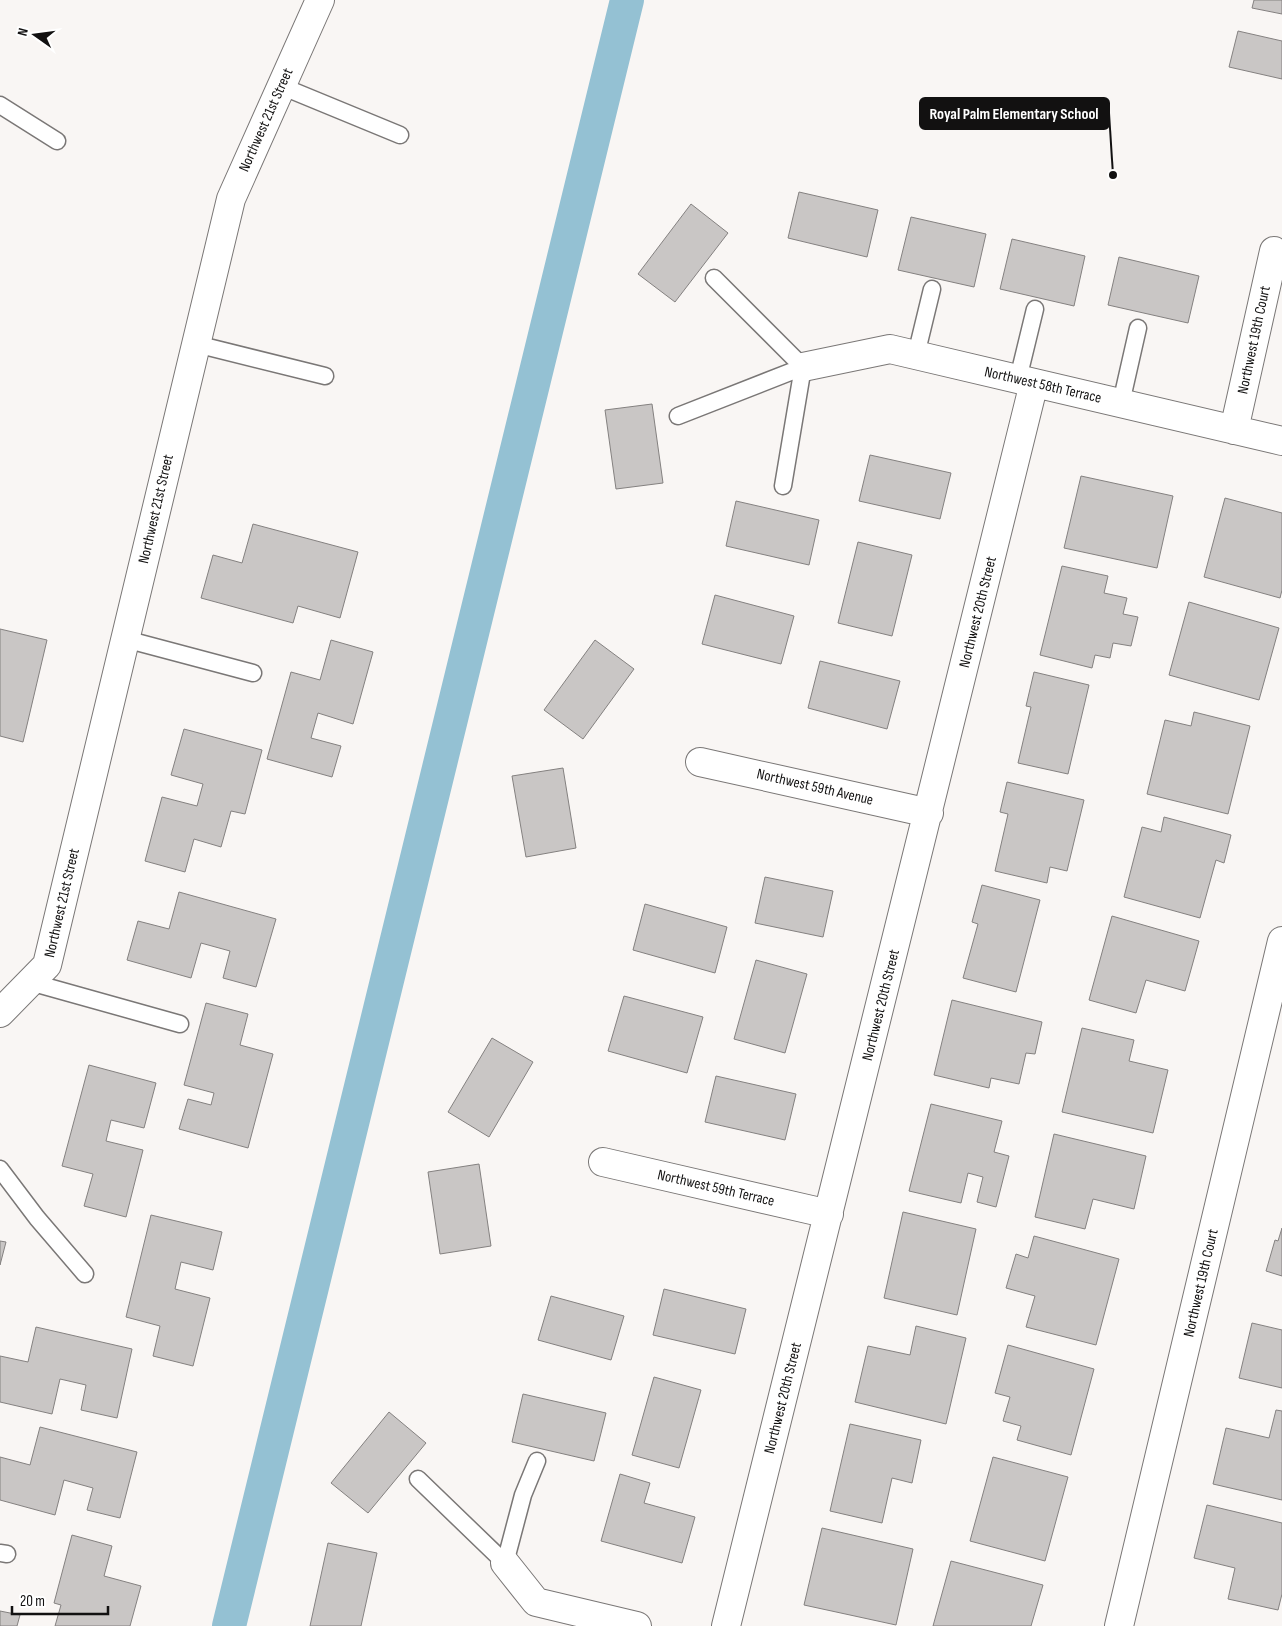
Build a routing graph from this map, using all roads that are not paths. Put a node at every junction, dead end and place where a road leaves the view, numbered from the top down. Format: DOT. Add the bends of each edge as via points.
graph roads {
  1 [pos="320,0"];
  2 [pos="281,86"];
  3 [pos="0,105"];
  4 [pos="400,135"];
  5 [pos="57,141"];
  6 [pos="1274,251"];
  7 [pos="714,278"];
  8 [pos="932,289"];
  9 [pos="1035,309"];
  10 [pos="1138,328"];
  11 [pos="196,344"];
  12 [pos="916,355"];
  13 [pos="803,367"];
  14 [pos="326,376"];
  15 [pos="1026,381"];
  16 [pos="1121,403"];
  17 [pos="678,416"];
  18 [pos="1234,430"];
  19 [pos="1282,441"];
  20 [pos="782,486"];
  21 [pos="125,639"];
  22 [pos="253,674"];
  23 [pos="700,762"];
  24 [pos="929,813"];
  25 [pos="1282,941"];
  26 [pos="11,996"];
  27 [pos="180,1024"];
  28 [pos="603,1162"];
  29 [pos="0,1169"];
  30 [pos="829,1214"];
  31 [pos="85,1274"];
  32 [pos="537,1461"];
  33 [pos="418,1479"];
  34 [pos="505,1563"];
  35 [pos="637,1626"];
  36 [pos="726,1626"];
  37 [pos="1119,1626"];
  1 -- 2 [label="street, Northwest 21st Street"];
  2 -- 4 [label="lane"];
  2 -- 11 [label="street, Northwest 21st Street" via="230,199"];
  3 -- 5 [label="lane"];
  6 -- 18 [label="street, Northwest 19th Court"];
  7 -- 13 [label="lane"];
  8 -- 12 [label="lane"];
  9 -- 15 [label="lane"];
  10 -- 16 [label="lane"];
  11 -- 14 [label="lane"];
  11 -- 21 [label="street, Northwest 21st Street"];
  12 -- 13 [label="street, Northwest 58th Terrace" via="890,349"];
  12 -- 15 [label="street, Northwest 58th Terrace"];
  13 -- 17 [label="lane"];
  13 -- 20 [label="lane"];
  15 -- 16 [label="street, Northwest 58th Terrace"];
  15 -- 24 [label="street, Northwest 20th Street"];
  16 -- 18 [label="street, Northwest 58th Terrace"];
  18 -- 19 [label="street, Northwest 58th Terrace"];
  21 -- 22 [label="lane"];
  21 -- 26 [label="street, Northwest 21st Street" via="47,965"];
  23 -- 24 [label="street, Northwest 59th Avenue"];
  24 -- 30 [label="street, Northwest 20th Street"];
  25 -- 37 [label="street, Northwest 19th Court"];
  26 -- 27 [label="lane"];
  28 -- 30 [label="street, Northwest 59th Terrace"];
  29 -- 31 [label="lane"];
  30 -- 36 [label="street, Northwest 20th Street"];
  32 -- 34 [label="lane" via="523,1495"];
  33 -- 34 [label="lane"];
  34 -- 35 [label="street" via="536,1602"];
}
